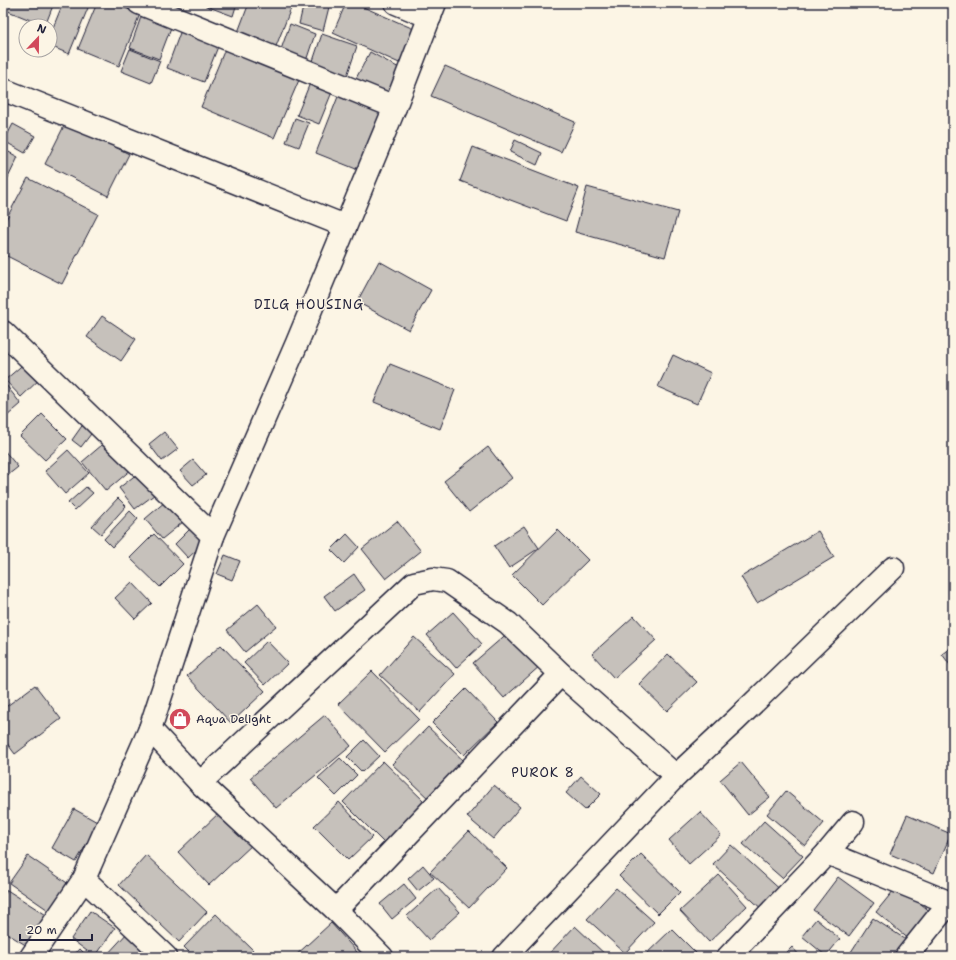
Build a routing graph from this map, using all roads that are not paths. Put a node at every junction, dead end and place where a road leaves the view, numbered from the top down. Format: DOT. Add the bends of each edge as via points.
graph roads {
  1 [pos="139,3"];
  2 [pos="396,3"];
  3 [pos="433,10"];
  4 [pos="4,90"];
  5 [pos="395,107"];
  6 [pos="345,226"];
  7 [pos="3,332"];
  8 [pos="213,536"];
  9 [pos="893,568"];
  10 [pos="561,674"];
  11 [pos="150,729"];
  12 [pos="676,776"];
  13 [pos="200,782"];
  14 [pos="853,822"];
  15 [pos="827,853"];
  16 [pos="84,879"];
  17 [pos="951,903"];
  18 [pos="336,910"];
  19 [pos="31,957"];
  20 [pos="166,957"];
  21 [pos="382,957"];
  22 [pos="504,957"];
  23 [pos="728,957"];
  24 [pos="906,957"];
  1 -- 5 [label="street"];
  2 -- 3 [label="street"];
  3 -- 5 [label="street"];
  4 -- 6 [label="street"];
  5 -- 6 [label="street"];
  6 -- 8 [label="street"];
  7 -- 8 [label="street"];
  8 -- 11 [label="street"];
  9 -- 12 [label="street"];
  10 -- 12 [label="street"];
  10 -- 13 [label="street" via="508,623 447,581 433,579 414,583"];
  10 -- 18 [label="street"];
  11 -- 13 [label="street"];
  11 -- 16 [label="street"];
  12 -- 22 [label="street"];
  13 -- 18 [label="street"];
  14 -- 15 [label="street"];
  15 -- 17 [label="street"];
  15 -- 23 [label="street"];
  16 -- 19 [label="street"];
  16 -- 20 [label="street"];
  17 -- 24 [label="street"];
  18 -- 21 [label="street"];
}
